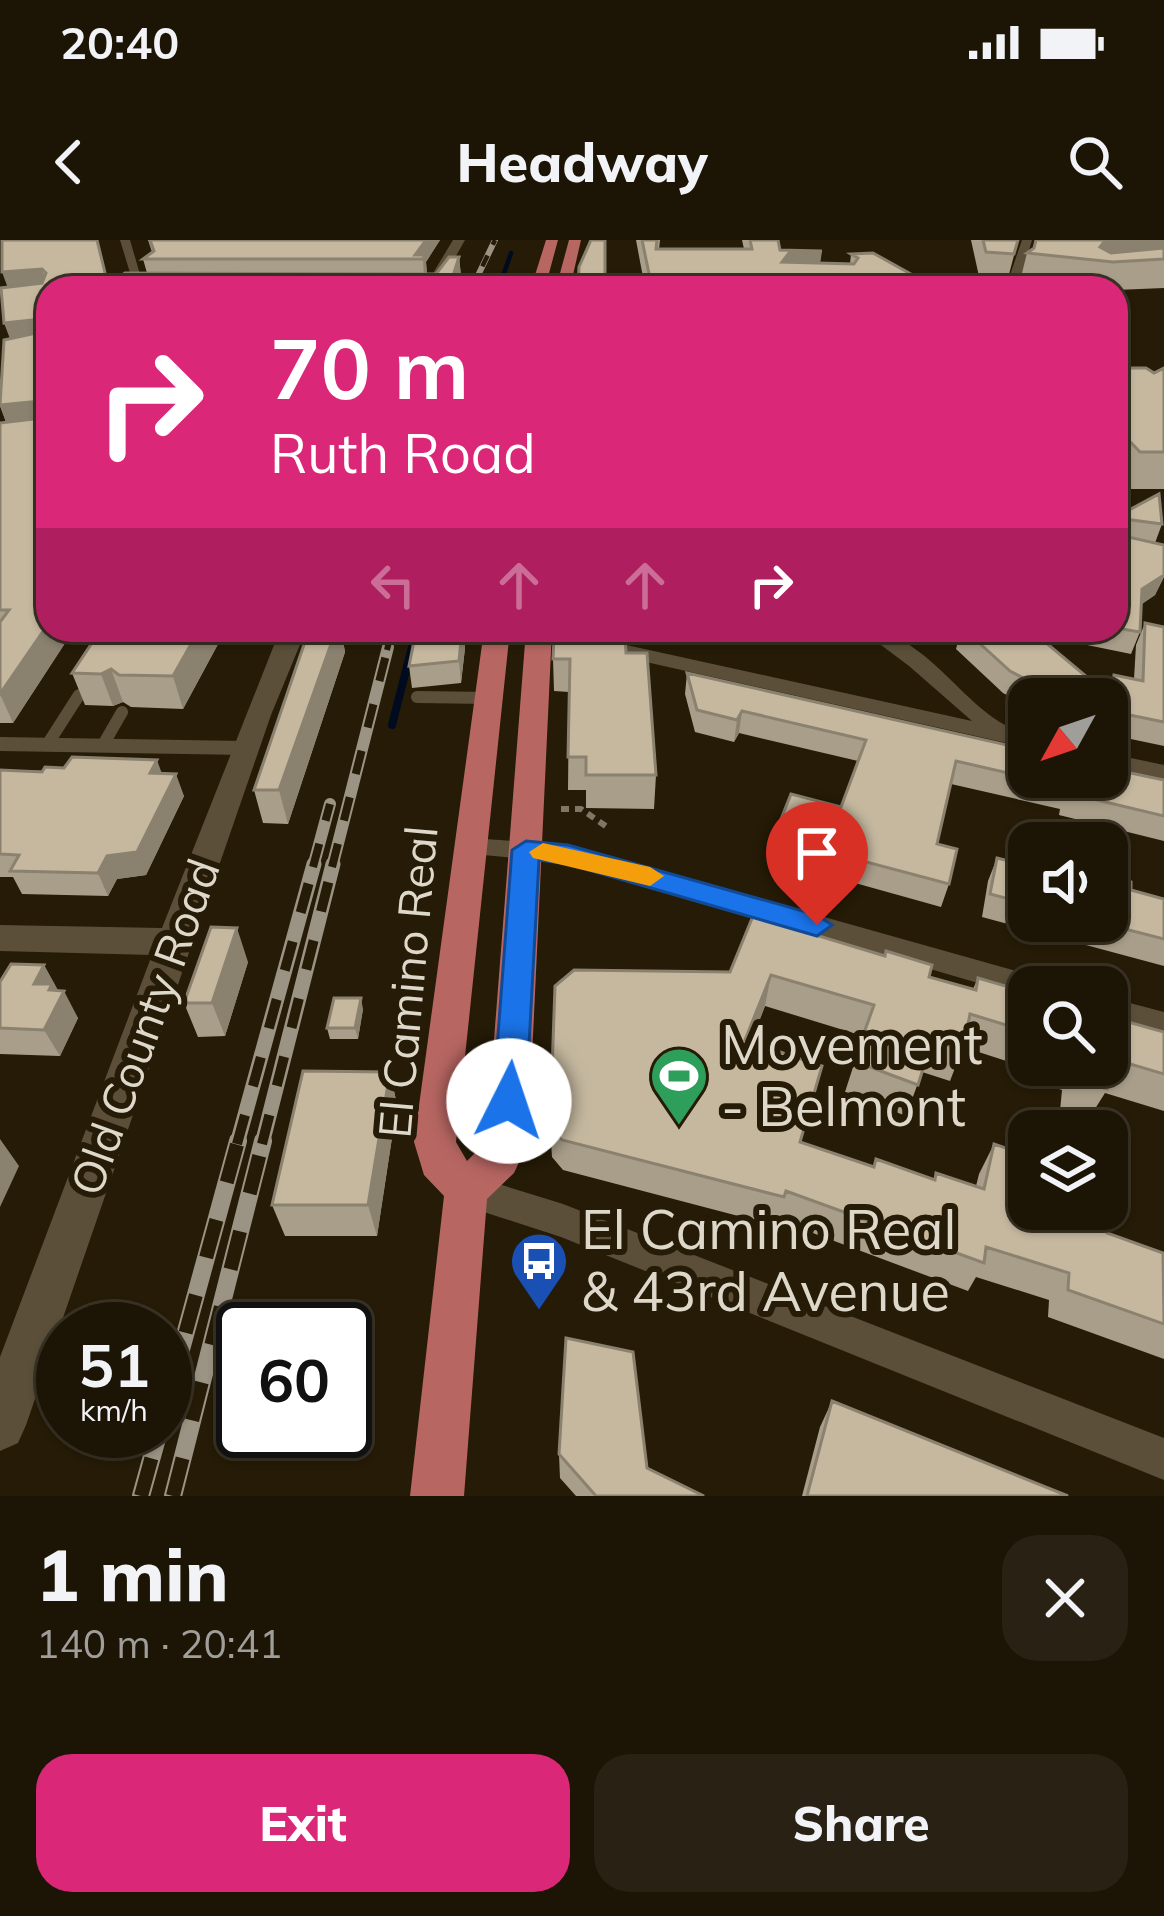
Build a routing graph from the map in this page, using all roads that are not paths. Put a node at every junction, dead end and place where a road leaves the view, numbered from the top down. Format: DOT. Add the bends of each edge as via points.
graph roads {
  1 [pos="125,240"];
  2 [pos="459,240"];
  3 [pos="551,240"];
  4 [pos="575,240"];
  5 [pos="1027,240"];
  6 [pos="1016,274"];
  7 [pos="142,276"];
  8 [pos="438,276"];
  9 [pos="541,276"];
  10 [pos="566,276"];
  11 [pos="288,642"];
  12 [pos="495,642"];
  13 [pos="538,642"];
  14 [pos="588,642"];
  15 [pos="889,642"];
  16 [pos="918,642"];
  17 [pos="917,661"];
  18 [pos="79,695"];
  19 [pos="417,697"];
  20 [pos="488,698"];
  21 [pos="122,712"];
  22 [pos="998,733"];
  23 [pos="1008,736"];
  24 [pos="0,744"];
  25 [pos="47,745"];
  26 [pos="103,745"];
  27 [pos="245,748"];
  28 [pos="1128,765"];
  29 [pos="1164,773"];
  30 [pos="471,848"];
  31 [pos="526,850"];
  32 [pos="0,938"];
  33 [pos="178,942"];
  34 [pos="1008,981"];
  35 [pos="1128,1015"];
  36 [pos="1164,1025"];
  37 [pos="466,1190"];
  38 [pos="0,1425"];
  39 [pos="1164,1459"];
  40 [pos="437,1496"];
  1 -- 7 [label="street"];
  2 -- 8 [label="street"];
  3 -- 9 [label="main road"];
  4 -- 10 [label="main road"];
  5 -- 6 [label="street"];
  11 -- 27 [label="street, Old County Road"];
  12 -- 20 [label="main road, El Camino Real"];
  13 -- 31 [label="main road, El Camino Real"];
  14 -- 22 [label="street"];
  15 -- 17 [label="street"];
  16 -- 17 [label="street"];
  17 -- 22 [label="street"];
  18 -- 25 [label="lane"];
  19 -- 20 [label="lane"];
  20 -- 30 [label="main road, El Camino Real"];
  21 -- 26 [label="lane"];
  22 -- 23 [label="street"];
  24 -- 25 [label="street"];
  25 -- 26 [label="street"];
  26 -- 27 [label="street"];
  27 -- 33 [label="street, Old County Road"];
  28 -- 29 [label="street"];
  30 -- 31 [label="street"];
  30 -- 37 [label="main road, El Camino Real" via="435,1142 439,1161"];
  31 -- 34 [label="street" via="612,866"];
  31 -- 37 [label="main road, El Camino Real" via="506,1143"];
  32 -- 33 [label="street"];
  33 -- 38 [label="street, Old County Road"];
  35 -- 36 [label="street"];
  37 -- 39 [label="street"];
  37 -- 40 [label="main road"];
}
